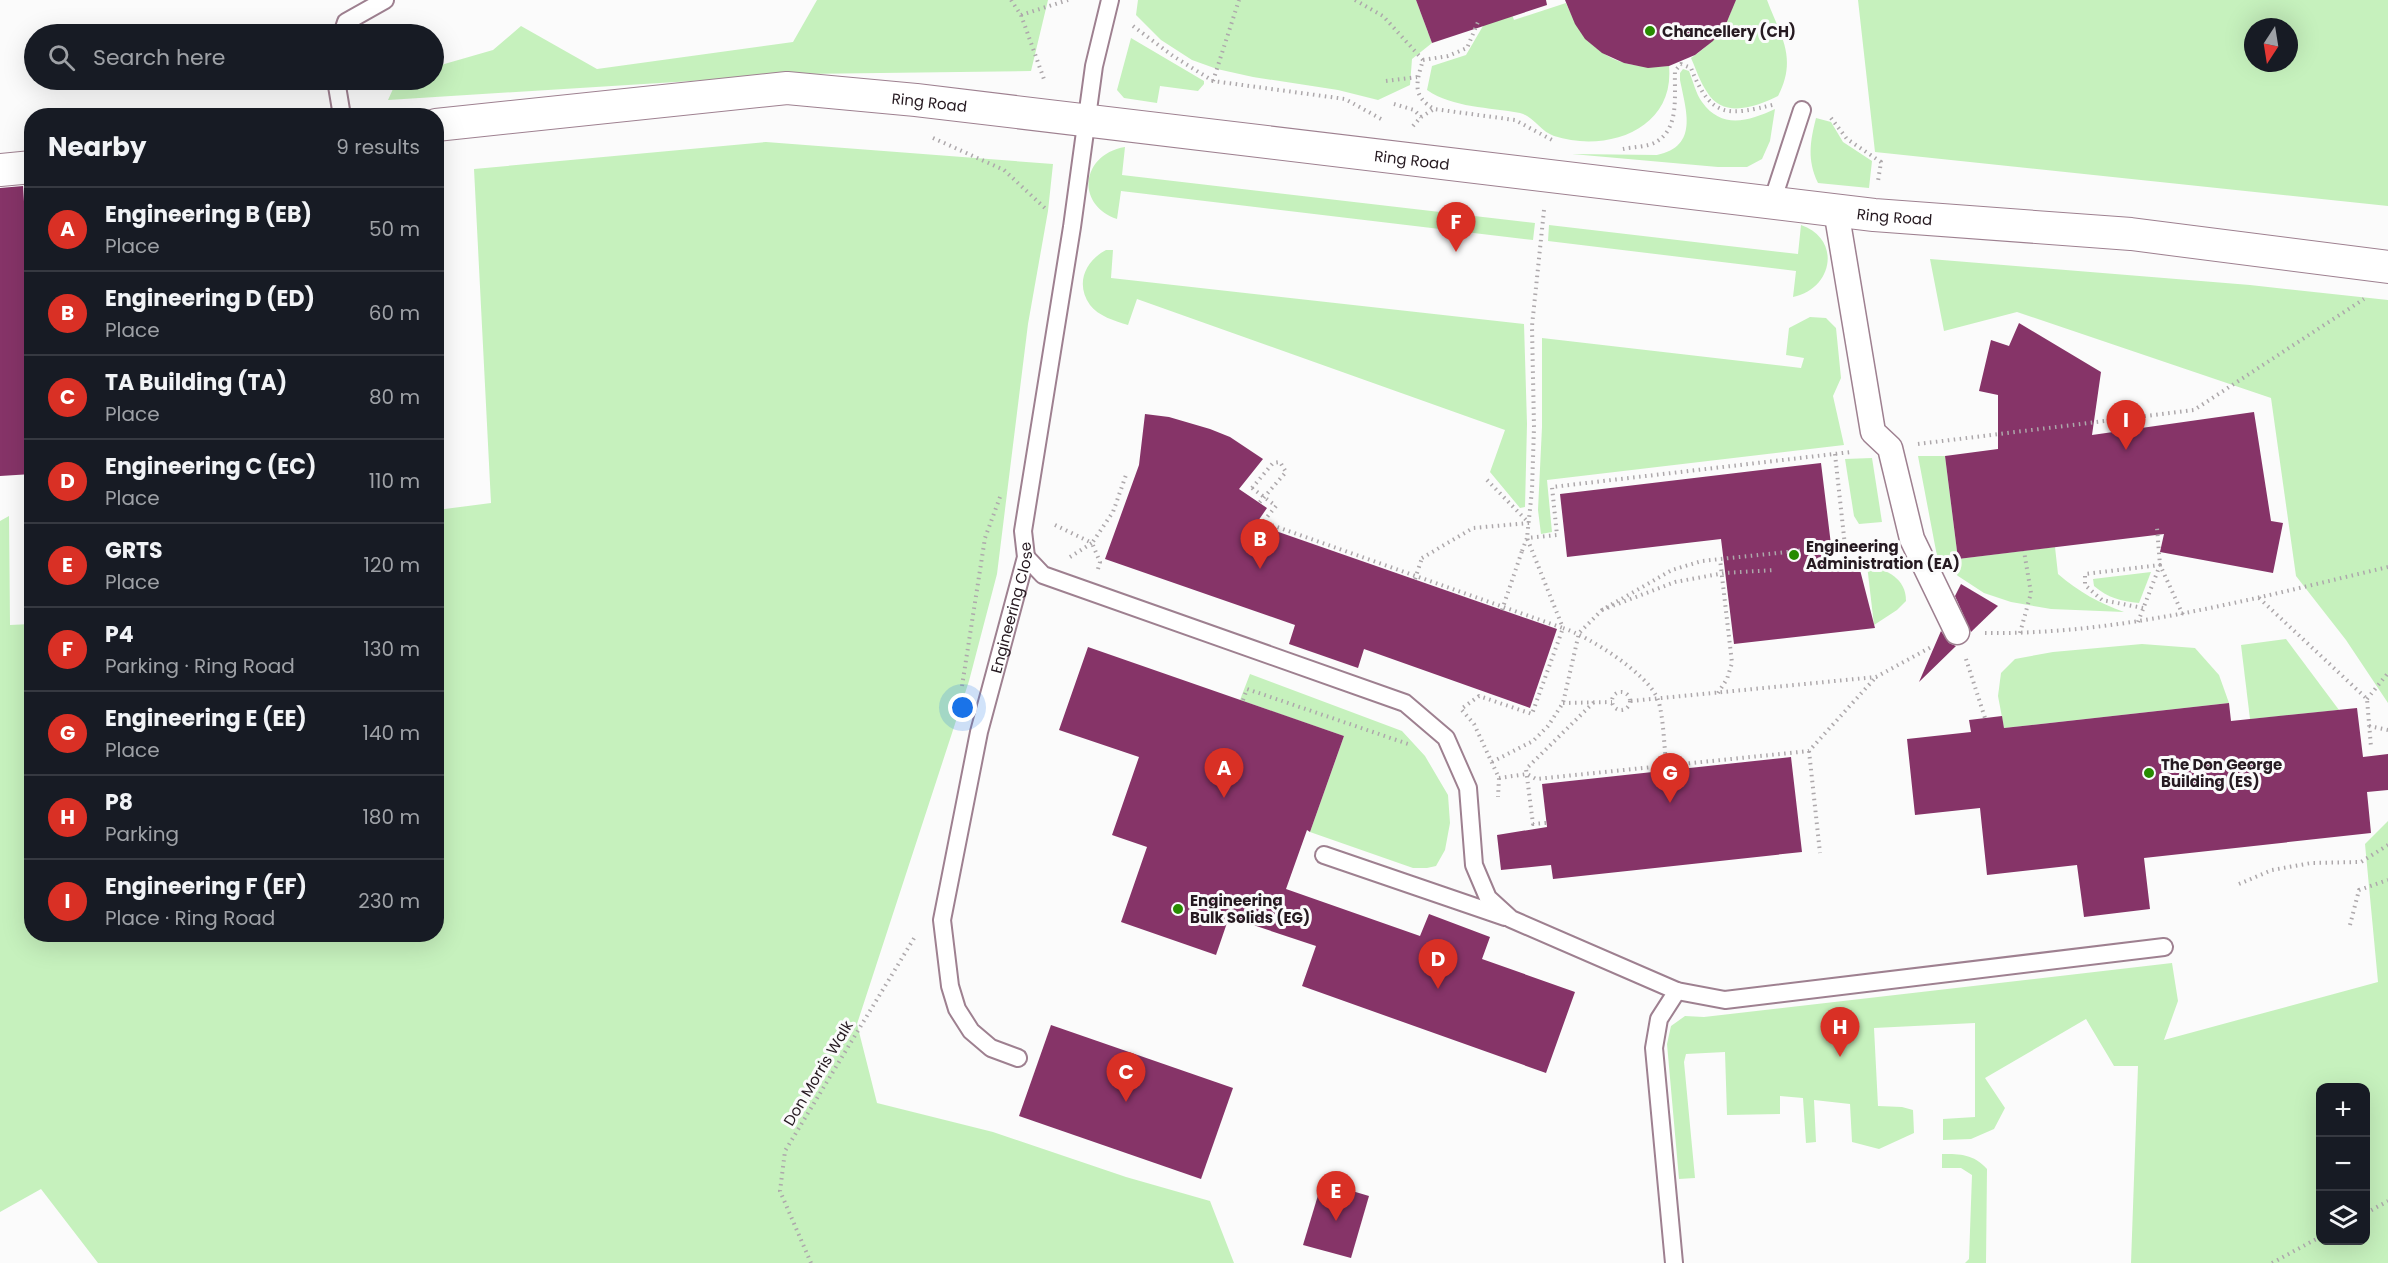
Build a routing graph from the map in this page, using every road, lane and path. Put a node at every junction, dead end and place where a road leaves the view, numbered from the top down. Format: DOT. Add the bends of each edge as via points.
graph roads {
  1 [pos="386,0"];
  2 [pos="1011,0"];
  3 [pos="1068,0"];
  4 [pos="1110,0"];
  5 [pos="1239,0"];
  6 [pos="1355,0"];
  7 [pos="1021,15"];
  8 [pos="1132,21"];
  9 [pos="1478,22"];
  10 [pos="345,24"];
  11 [pos="1423,60"];
  12 [pos="1418,77"];
  13 [pos="1213,81"];
  14 [pos="1386,81"];
  15 [pos="338,90"];
  16 [pos="1048,91"];
  17 [pos="1394,104"];
  18 [pos="1777,104"];
  19 [pos="341,108"];
  20 [pos="1434,109"];
  21 [pos="1802,110"];
  22 [pos="1421,117"];
  23 [pos="1831,118"];
  24 [pos="1086,122"];
  25 [pos="1387,122"];
  26 [pos="444,124"];
  27 [pos="1406,126"];
  28 [pos="940,135"];
  29 [pos="1552,140"];
  30 [pos="1562,141"];
  31 [pos="1614,150"];
  32 [pos="1550,151"];
  33 [pos="24,168"];
  34 [pos="0,170"];
  35 [pos="1878,185"];
  36 [pos="1772,202"];
  37 [pos="1544,207"];
  38 [pos="1836,210"];
  39 [pos="1048,211"];
  40 [pos="2388,267"];
  41 [pos="2370,295"];
  42 [pos="1890,447"];
  43 [pos="1835,454"];
  44 [pos="1126,475"];
  45 [pos="1487,480"];
  46 [pos="1000,494"];
  47 [pos="1259,503"];
  48 [pos="1529,524"];
  49 [pos="1055,525"];
  50 [pos="2157,528"];
  51 [pos="1527,538"];
  52 [pos="1912,539"];
  53 [pos="1092,543"];
  54 [pos="1845,546"];
  55 [pos="2024,551"];
  56 [pos="1026,557"];
  57 [pos="1720,559"];
  58 [pos="1065,561"];
  59 [pos="2160,565"];
  60 [pos="2388,567"];
  61 [pos="1775,570"];
  62 [pos="1095,578"];
  63 [pos="1415,579"];
  64 [pos="2259,598"];
  65 [pos="2143,608"];
  66 [pos="1502,610"];
  67 [pos="1602,610"];
  68 [pos="2183,615"];
  69 [pos="2138,622"];
  70 [pos="1563,628"];
  71 [pos="1957,632"];
  72 [pos="1579,633"];
  73 [pos="2020,633"];
  74 [pos="2388,673"];
  75 [pos="1876,677"];
  76 [pos="962,686"];
  77 [pos="1718,694"];
  78 [pos="1658,699"];
  79 [pos="2367,699"];
  80 [pos="1243,700"];
  81 [pos="1631,701"];
  82 [pos="1594,702"];
  83 [pos="1612,702"];
  84 [pos="1563,703"];
  85 [pos="1461,709"];
  86 [pos="1985,718"];
  87 [pos="2369,726"];
  88 [pos="2388,730"];
  89 [pos="1415,746"];
  90 [pos="2371,747"];
  91 [pos="1809,751"];
  92 [pos="1492,762"];
  93 [pos="1667,768"];
  94 [pos="1527,774"];
  95 [pos="1499,778"];
  96 [pos="1546,823"];
  97 [pos="2388,845"];
  98 [pos="1820,853"];
  99 [pos="1324,855"];
  100 [pos="2388,880"];
  101 [pos="2239,884"];
  102 [pos="1511,919"];
  103 [pos="942,920"];
  104 [pos="2350,925"];
  105 [pos="2164,947"];
  106 [pos="1677,991"];
  107 [pos="1018,1059"];
  108 [pos="2388,1201"];
  109 [pos="2370,1211"];
  110 [pos="2316,1239"];
  111 [pos="811,1263"];
  112 [pos="1674,1263"];
  113 [pos="2272,1263"];
  1 -- 10 [label="lane"];
  2 -- 7 [label="path"];
  3 -- 7 [label="path"];
  4 -- 24 [label="lane, Engineering Close"];
  5 -- 13 [label="path"];
  6 -- 11 [label="path" via="1383,16"];
  7 -- 16 [label="path"];
  8 -- 13 [label="path" via="1133,28"];
  9 -- 11 [label="path" via="1467,48"];
  11 -- 12 [label="path"];
  12 -- 14 [label="path"];
  12 -- 20 [label="path" via="1417,92"];
  13 -- 25 [label="path" via="1345,99"];
  15 -- 19 [label="lane"];
  17 -- 22 [label="path" via="1414,110"];
  18 -- 31 [label="path" via="1732,112 1710,105 1691,68 1682,64 1674,71 1674,117 1667,133 1655,144"];
  20 -- 22 [label="path"];
  20 -- 29 [label="path" via="1515,120"];
  21 -- 36 [label="lane"];
  22 -- 27 [label="path" via="1413,126"];
  23 -- 35 [label="path" via="1847,139 1881,162"];
  24 -- 26 [label="street, Ring Road" via="787,88"];
  24 -- 36 [label="street, Ring Road"];
  24 -- 56 [label="lane, Engineering Close" via="1023,531"];
  28 -- 39 [label="path" via="929,135 1004,170"];
  29 -- 30 [label="path"];
  29 -- 32 [label="path"];
  33 -- 34 [label="street"];
  36 -- 38 [label="street, Ring Road"];
  37 -- 48 [label="path" via="1532,326 1534,427"];
  38 -- 40 [label="street, Ring Road" via="2131,234"];
  38 -- 42 [label="street" via="1872,432"];
  41 -- 42 [label="path" via="2194,410"];
  42 -- 43 [label="path"];
  42 -- 52 [label="street"];
  43 -- 51 [label="path" via="1552,487 1557,535"];
  43 -- 54 [label="path"];
  44 -- 53 [label="path" via="1113,512"];
  45 -- 48 [label="path"];
  46 -- 76 [label="path" via="985,538"];
  47 -- 70 [label="path, bridge" via="1286,472 1280,462 1273,463 1252,488 1276,506 1263,522"];
  48 -- 51 [label="path"];
  48 -- 63 [label="path, bridge" via="1473,528 1422,558"];
  49 -- 53 [label="path"];
  50 -- 59 [label="path"];
  51 -- 66 [label="path, bridge"];
  51 -- 70 [label="path"];
  52 -- 54 [label="path"];
  52 -- 71 [label="street"];
  53 -- 58 [label="path"];
  53 -- 62 [label="path" via="1100,562"];
  54 -- 57 [label="path"];
  55 -- 73 [label="path" via="2031,593"];
  56 -- 102 [label="lane" via="1043,575 1405,703 1446,738 1468,788 1474,865 1488,898"];
  56 -- 103 [label="lane, Engineering Close" via="978,732"];
  57 -- 67 [label="path" via="1672,570"];
  57 -- 77 [label="path" via="1732,663"];
  59 -- 65 [label="path"];
  59 -- 65 [label="path" via="2085,574 2085,585 2102,600"];
  59 -- 68 [label="path"];
  60 -- 64 [label="path"];
  61 -- 67 [label="path, bridge" via="1724,573 1675,582"];
  64 -- 68 [label="path"];
  64 -- 79 [label="path"];
  65 -- 69 [label="path"];
  67 -- 72 [label="path"];
  68 -- 69 [label="path"];
  69 -- 73 [label="path"];
  70 -- 72 [label="path"];
  70 -- 85 [label="path" via="1532,714 1479,696"];
  71 -- 73 [label="path"];
  71 -- 75 [label="path"];
  71 -- 86 [label="path"];
  72 -- 78 [label="path" via="1639,673"];
  72 -- 84 [label="path"];
  74 -- 79 [label="path"];
  75 -- 77 [label="path"];
  75 -- 91 [label="path"];
  77 -- 78 [label="path"];
  78 -- 81 [label="path"];
  78 -- 93 [label="path"];
  79 -- 87 [label="path"];
  80 -- 89 [label="path" via="1247,689"];
  81 -- 83 [label="path" via="1624,710 1618,710"];
  81 -- 83 [label="path" via="1629,695 1618,692"];
  82 -- 83 [label="path"];
  82 -- 84 [label="path"];
  82 -- 94 [label="path" via="1526,770"];
  84 -- 92 [label="path" via="1533,741"];
  87 -- 88 [label="path"];
  87 -- 90 [label="path"];
  91 -- 93 [label="path"];
  91 -- 98 [label="path"];
  93 -- 94 [label="path" via="1536,779"];
  94 -- 95 [label="path"];
  94 -- 96 [label="path" via="1533,824"];
  97 -- 101 [label="path" via="2361,862 2311,863 2272,870"];
  99 -- 102 [label="lane"];
  100 -- 104 [label="path" via="2359,890"];
  102 -- 106 [label="lane"];
  103 -- 107 [label="lane, Engineering Close" via="950,986 957,1009 971,1031 992,1048"];
  103 -- 111 [label="path, Don Morris Walk" via="925,920 785,1151 780,1191"];
  105 -- 106 [label="lane" via="1725,1000"];
  106 -- 112 [label="lane" via="1659,1019 1654,1047"];
  108 -- 109 [label="path"];
  110 -- 113 [label="path"];
}
